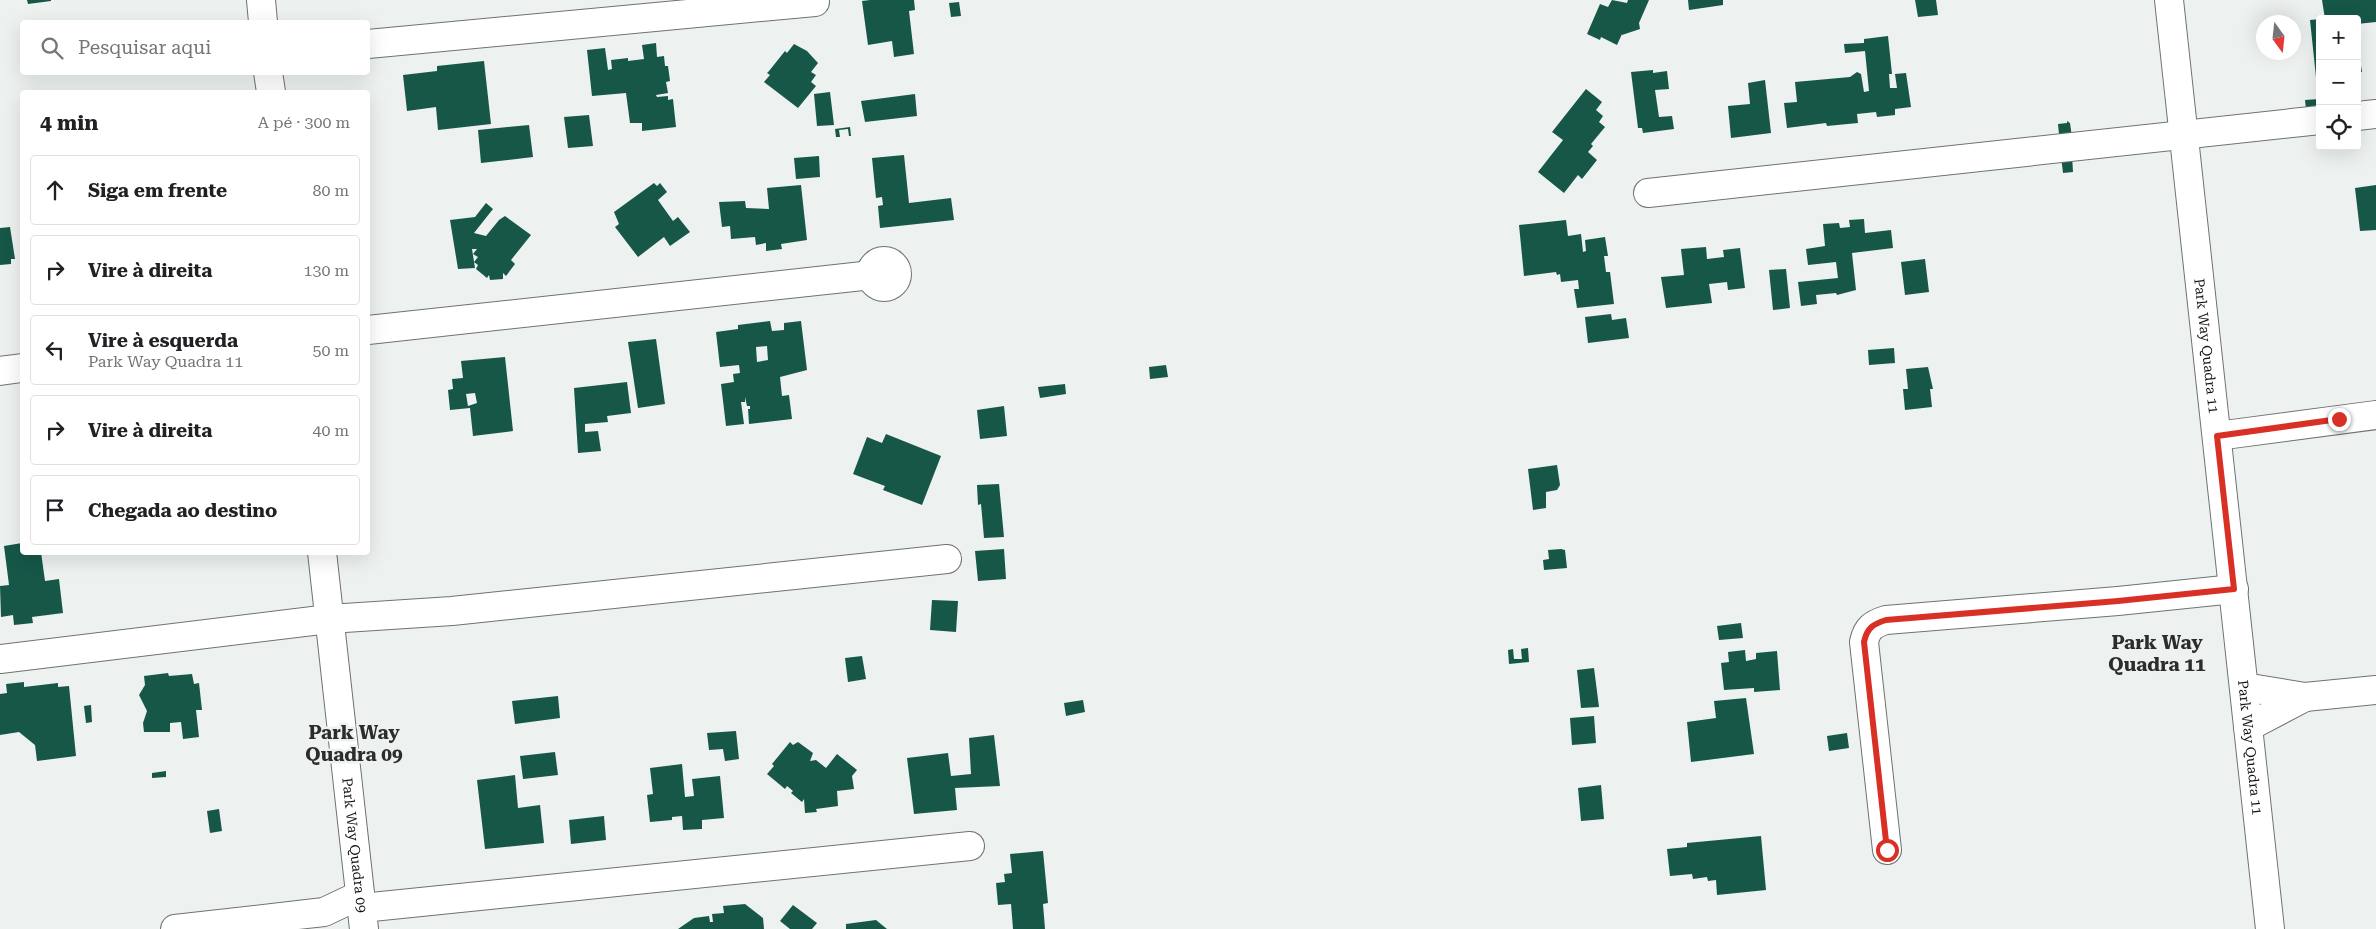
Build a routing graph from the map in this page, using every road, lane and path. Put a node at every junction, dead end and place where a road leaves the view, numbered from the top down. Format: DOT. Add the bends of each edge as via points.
graph roads {
  1 [pos="261,0"];
  2 [pos="2169,0"];
  3 [pos="815,2"];
  4 [pos="263,20"];
  5 [pos="370,44"];
  6 [pos="268,75"];
  7 [pos="270,90"];
  8 [pos="2376,114"];
  9 [pos="2361,116"];
  10 [pos="2316,120"];
  11 [pos="2184,134"];
  12 [pos="1648,194"];
  13 [pos="872,275"];
  14 [pos="370,330"];
  15 [pos="20,368"];
  16 [pos="0,371"];
  17 [pos="2376,415"];
  18 [pos="2217,436"];
  19 [pos="322,555"];
  20 [pos="947,559"];
  21 [pos="2234,589"];
  22 [pos="329,619"];
  23 [pos="0,659"];
  24 [pos="2244,687"];
  25 [pos="2376,690"];
  26 [pos="2305,697"];
  27 [pos="2248,726"];
  28 [pos="970,846"];
  29 [pos="1887,850"];
  30 [pos="362,914"];
  31 [pos="175,929"];
  32 [pos="2270,929"];
  1 -- 4 [label="street"];
  2 -- 11 [label="street, Park Way Quadra 11"];
  3 -- 5 [label="street"];
  6 -- 7 [label="street"];
  8 -- 9 [label="street"];
  10 -- 11 [label="street"];
  11 -- 12 [label="street"];
  11 -- 18 [label="street, Park Way Quadra 11"];
  13 -- 14 [label="street"];
  15 -- 16 [label="street"];
  17 -- 18 [label="street"];
  18 -- 21 [label="street, Park Way Quadra 11"];
  19 -- 22 [label="street, Park Way Quadra 09"];
  20 -- 22 [label="street" via="452,610"];
  21 -- 24 [label="street, Park Way Quadra 11"];
  21 -- 29 [label="street" via="1886,620 1874,624 1864,642"];
  22 -- 23 [label="street"];
  22 -- 30 [label="street, Park Way Quadra 09"];
  24 -- 26 [label="street"];
  24 -- 27 [label="street, Park Way Quadra 11"];
  25 -- 26 [label="street"];
  26 -- 27 [label="street"];
  27 -- 32 [label="street, Park Way Quadra 11"];
  28 -- 30 [label="street"];
  30 -- 31 [label="street" via="324,912"];
}
